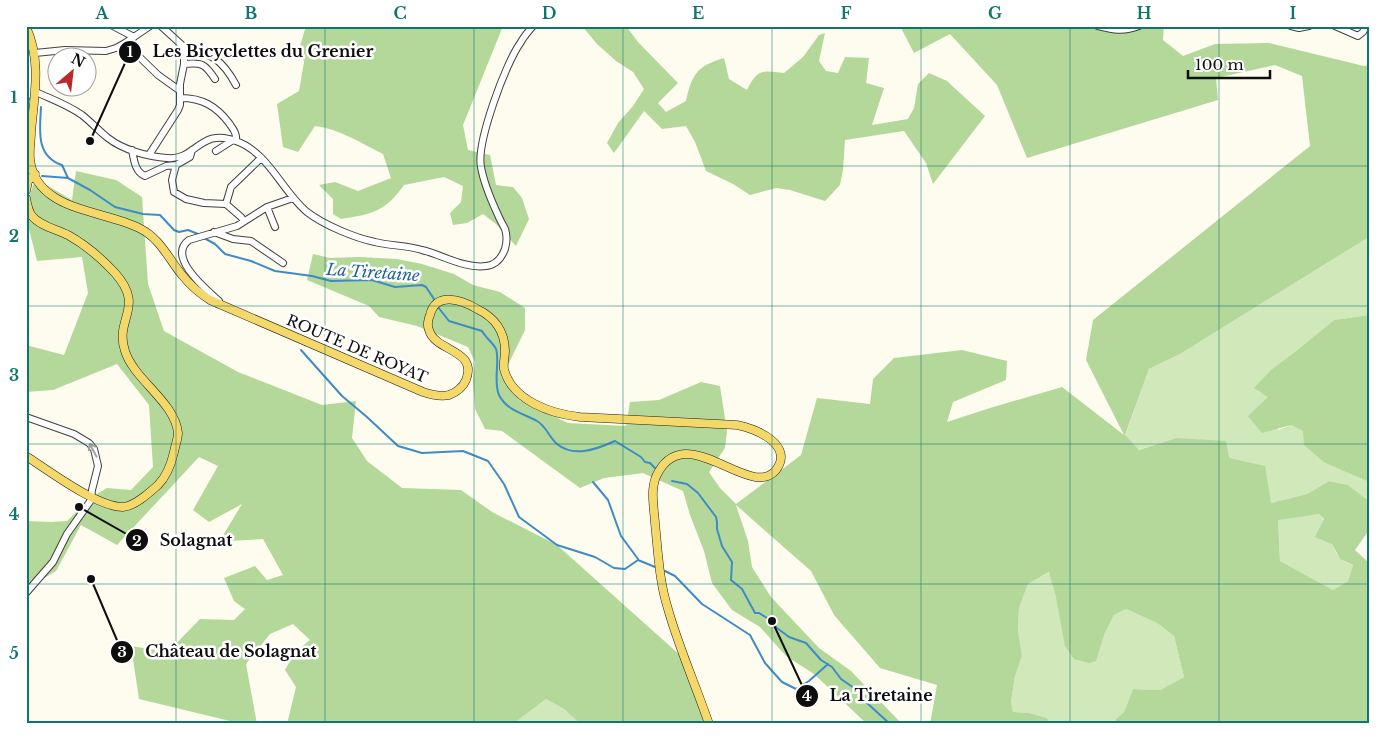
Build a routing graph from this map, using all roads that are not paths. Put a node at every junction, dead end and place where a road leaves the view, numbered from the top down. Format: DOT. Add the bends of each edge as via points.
graph roads {
  1 [pos="114,26"];
  2 [pos="150,26"];
  3 [pos="161,26"];
  4 [pos="533,26"];
  5 [pos="1098,26"];
  6 [pos="1139,26"];
  7 [pos="1291,26"];
  8 [pos="1309,26"];
  9 [pos="1334,26"];
  10 [pos="1366,26"];
  11 [pos="26,27"];
  12 [pos="134,37"];
  13 [pos="125,43"];
  14 [pos="184,46"];
  15 [pos="35,53"];
  16 [pos="184,64"];
  17 [pos="215,79"];
  18 [pos="236,85"];
  19 [pos="179,90"];
  20 [pos="36,92"];
  21 [pos="181,98"];
  22 [pos="235,140"];
  23 [pos="132,150"];
  24 [pos="192,150"];
  25 [pos="216,151"];
  26 [pos="149,155"];
  27 [pos="261,158"];
  28 [pos="176,165"];
  29 [pos="35,174"];
  30 [pos="26,191"];
  31 [pos="26,198"];
  32 [pos="293,198"];
  33 [pos="226,204"];
  34 [pos="267,207"];
  35 [pos="244,221"];
  36 [pos="275,227"];
  37 [pos="214,232"];
  38 [pos="283,263"];
  39 [pos="218,304"];
  40 [pos="26,417"];
  41 [pos="26,456"];
  42 [pos="92,497"];
  43 [pos="26,593"];
  44 [pos="709,724"];
  1 -- 12 [label="street"];
  2 -- 12 [label="street"];
  3 -- 14 [label="street"];
  4 -- 32 [label="street" via="508,68 481,143 480,165 485,184 506,230 505,249 494,264 469,265 420,249 352,235 308,213"];
  5 -- 6 [label="street" via="1112,30"];
  7 -- 8 [label="street"];
  9 -- 10 [label="street" via="1358,36"];
  11 -- 15 [label="main road, ROUTE DE ROYAT"];
  12 -- 13 [label="street"];
  13 -- 15 [label="street" via="106,51"];
  13 -- 19 [label="street"];
  14 -- 16 [label="street"];
  14 -- 18 [label="street" via="215,58 227,68"];
  15 -- 20 [label="main road, ROUTE DE ROYAT"];
  16 -- 17 [label="street" via="204,66"];
  16 -- 19 [label="street"];
  19 -- 21 [label="street"];
  20 -- 23 [label="street" via="80,114 109,139"];
  20 -- 29 [label="main road, ROUTE DE ROYAT" via="30,159"];
  21 -- 22 [label="street" via="196,98 215,107 236,133"];
  21 -- 26 [label="street" via="178,110"];
  22 -- 24 [label="street" via="212,138"];
  22 -- 25 [label="street"];
  22 -- 27 [label="street"];
  23 -- 26 [label="street"];
  23 -- 28 [label="street" via="135,166 142,175"];
  24 -- 26 [label="street" via="174,158"];
  24 -- 28 [label="street" via="190,157"];
  27 -- 32 [label="street"];
  27 -- 33 [label="street" via="231,187"];
  28 -- 33 [label="street" via="172,187 178,195 204,203"];
  29 -- 30 [label="main road" via="28,181"];
  29 -- 39 [label="main road, ROUTE DE ROYAT" via="45,189 60,201 150,234 193,288"];
  31 -- 42 [label="main road" via="32,217 80,243 123,283 130,304 123,328 124,350 171,415 178,434 168,471 159,484 140,499 124,507"];
  32 -- 34 [label="street"];
  33 -- 35 [label="street"];
  34 -- 35 [label="street"];
  34 -- 36 [label="street"];
  35 -- 37 [label="street"];
  37 -- 38 [label="street" via="251,241"];
  37 -- 39 [label="street" via="189,240 182,253 196,281 219,301"];
  39 -- 44 [label="main road, ROUTE DE ROYAT" via="423,392 442,396 457,391 466,379 467,364 463,357 434,339 429,330 432,308 450,298 479,309 494,320 503,334 504,368 508,380 526,399 544,409 561,415 737,425 768,437 780,454 778,467 769,476 746,474 694,454 665,462 654,479 653,501 662,587"];
  42 -- 40 [label="street, one-way" via="98,466 94,449 74,434"];
  41 -- 42 [label="main road"];
  42 -- 43 [label="street" via="66,534 53,562"];
}
